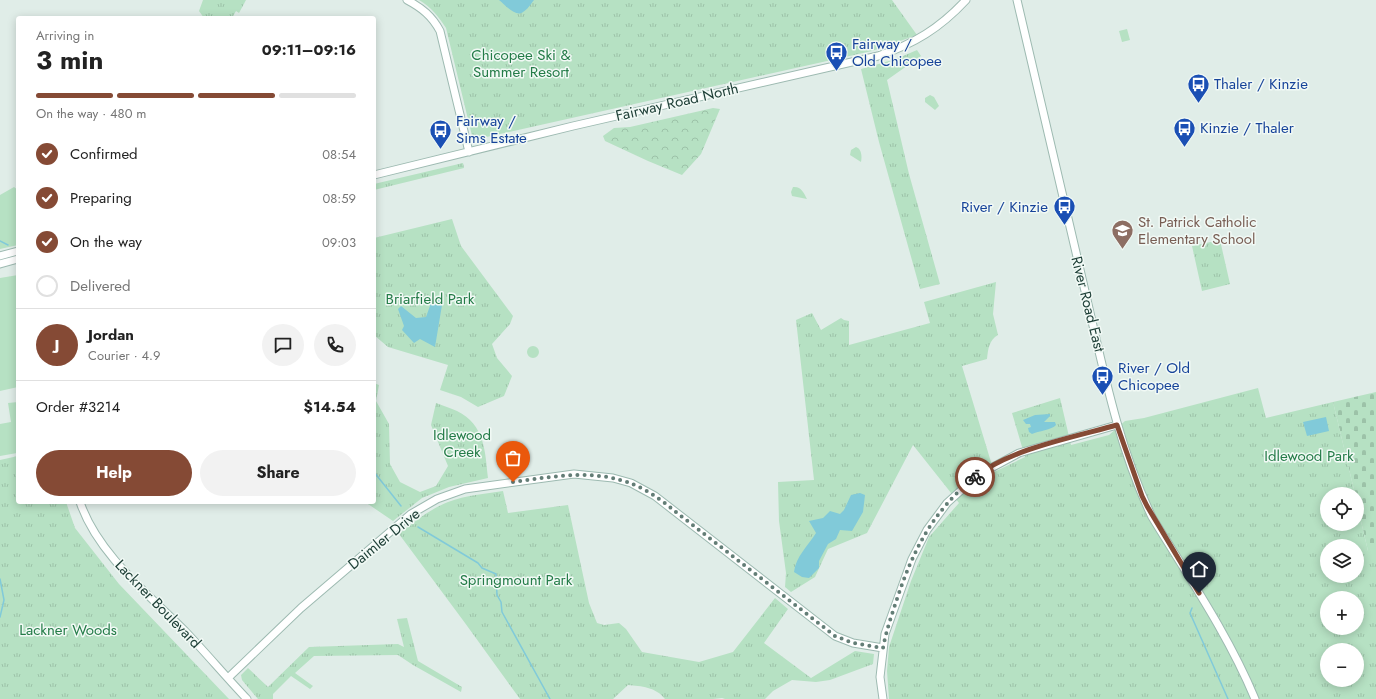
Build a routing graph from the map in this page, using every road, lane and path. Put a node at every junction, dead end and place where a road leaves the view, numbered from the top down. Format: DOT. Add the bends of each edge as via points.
graph roads {
  1 [pos="407,0"];
  2 [pos="966,0"];
  3 [pos="1017,0"];
  4 [pos="469,152"];
  5 [pos="376,175"];
  6 [pos="16,252"];
  7 [pos="0,256"];
  8 [pos="16,260"];
  9 [pos="10,261"];
  10 [pos="16,262"];
  11 [pos="0,264"];
  12 [pos="1117,425"];
  13 [pos="81,504"];
  14 [pos="883,648"];
  15 [pos="228,678"];
  16 [pos="247,699"];
  17 [pos="883,699"];
  18 [pos="1255,699"];
  1 -- 4 [label="street" via="428,13 440,31"];
  2 -- 4 [label="street, Fairway Road North" via="947,20 922,37 878,56"];
  3 -- 12 [label="street, River Road East"];
  4 -- 5 [label="street, Fairway Road North"];
  6 -- 7 [label="street"];
  8 -- 9 [label="street"];
  9 -- 10 [label="street"];
  9 -- 11 [label="street"];
  12 -- 14 [label="street" via="1019,453 978,475 948,503 927,530 912,559 885,634"];
  12 -- 18 [label="street, River Road East" via="1152,517 1227,640"];
  13 -- 15 [label="street, Lackner Boulevard" via="97,537 116,560"];
  14 -- 15 [label="street, Daimler Drive" via="853,643 835,636 644,489 608,476 574,474 465,489 437,499 411,514 301,608"];
  14 -- 17 [label="street" via="880,677"];
  15 -- 16 [label="street, Lackner Boulevard"];
}
